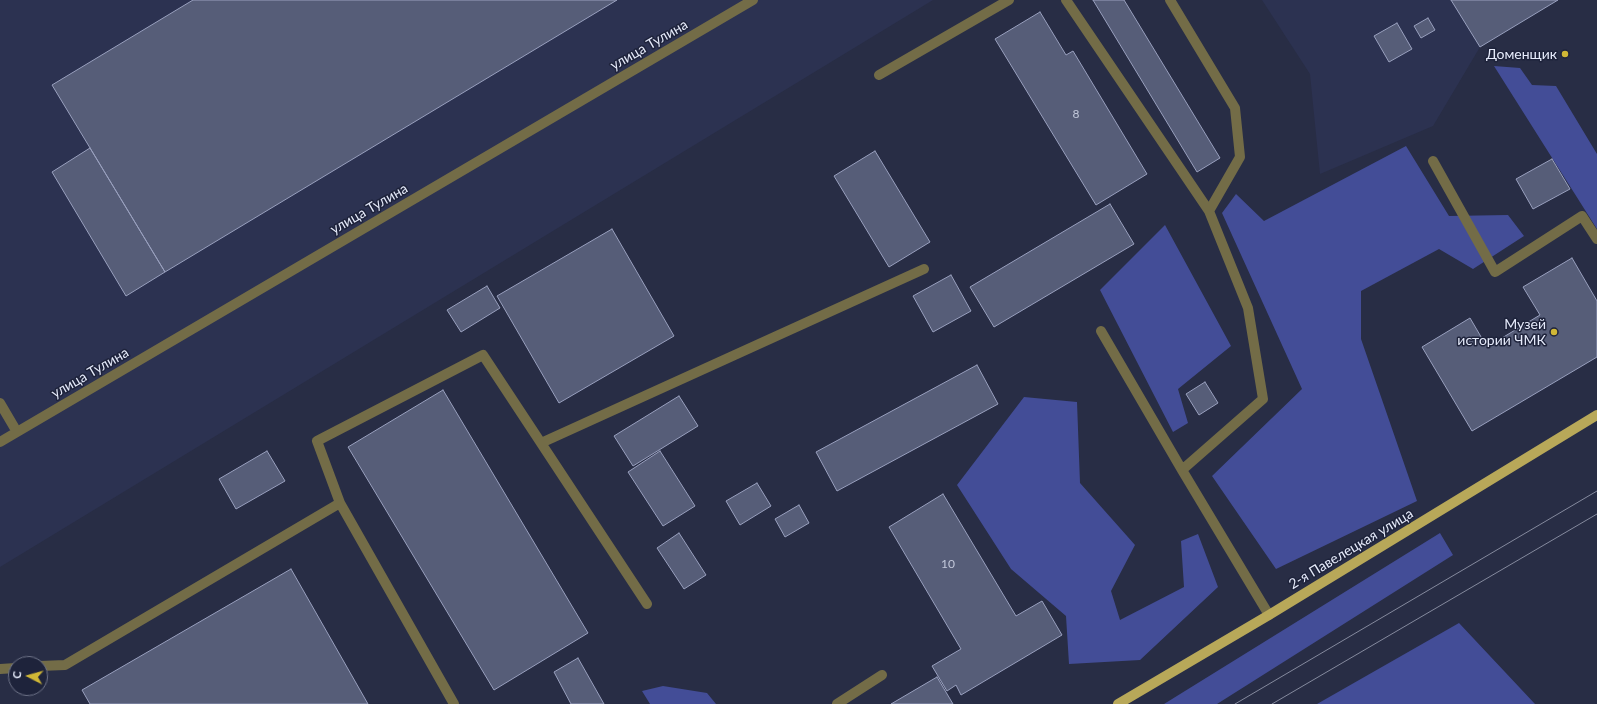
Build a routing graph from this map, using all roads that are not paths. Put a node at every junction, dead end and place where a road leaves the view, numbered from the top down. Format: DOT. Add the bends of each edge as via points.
graph roads {
  1 [pos="753,0"];
  2 [pos="1009,0"];
  3 [pos="1066,0"];
  4 [pos="1170,0"];
  5 [pos="879,75"];
  6 [pos="1433,161"];
  7 [pos="1209,211"];
  8 [pos="1597,239"];
  9 [pos="924,270"];
  10 [pos="1101,331"];
  11 [pos="0,403"];
  12 [pos="1597,415"];
  13 [pos="17,432"];
  14 [pos="0,442"];
  15 [pos="541,443"];
  16 [pos="1182,470"];
  17 [pos="340,503"];
  18 [pos="647,604"];
  19 [pos="1269,615"];
  20 [pos="48,666"];
  21 [pos="882,675"];
  22 [pos="454,704"];
  23 [pos="837,704"];
  24 [pos="1118,704"];
  1 -- 13 [label="street, улица Тулина"];
  2 -- 5 [label="street"];
  3 -- 7 [label="street"];
  4 -- 7 [label="street" via="1235,108 1240,156"];
  6 -- 8 [label="street" via="1495,272 1582,216"];
  7 -- 16 [label="street" via="1248,308 1263,399"];
  9 -- 15 [label="street"];
  10 -- 16 [label="street"];
  11 -- 13 [label="street"];
  12 -- 19 [label="main road, 2-я Павелецкая улица"];
  13 -- 14 [label="street, улица Тулина"];
  15 -- 17 [label="street" via="483,354 317,441"];
  15 -- 18 [label="street"];
  16 -- 19 [label="street"];
  17 -- 20 [label="street" via="65,665"];
  17 -- 22 [label="street"];
  19 -- 24 [label="main road, 2-я Павелецкая улица"];
  21 -- 23 [label="street"];
}
